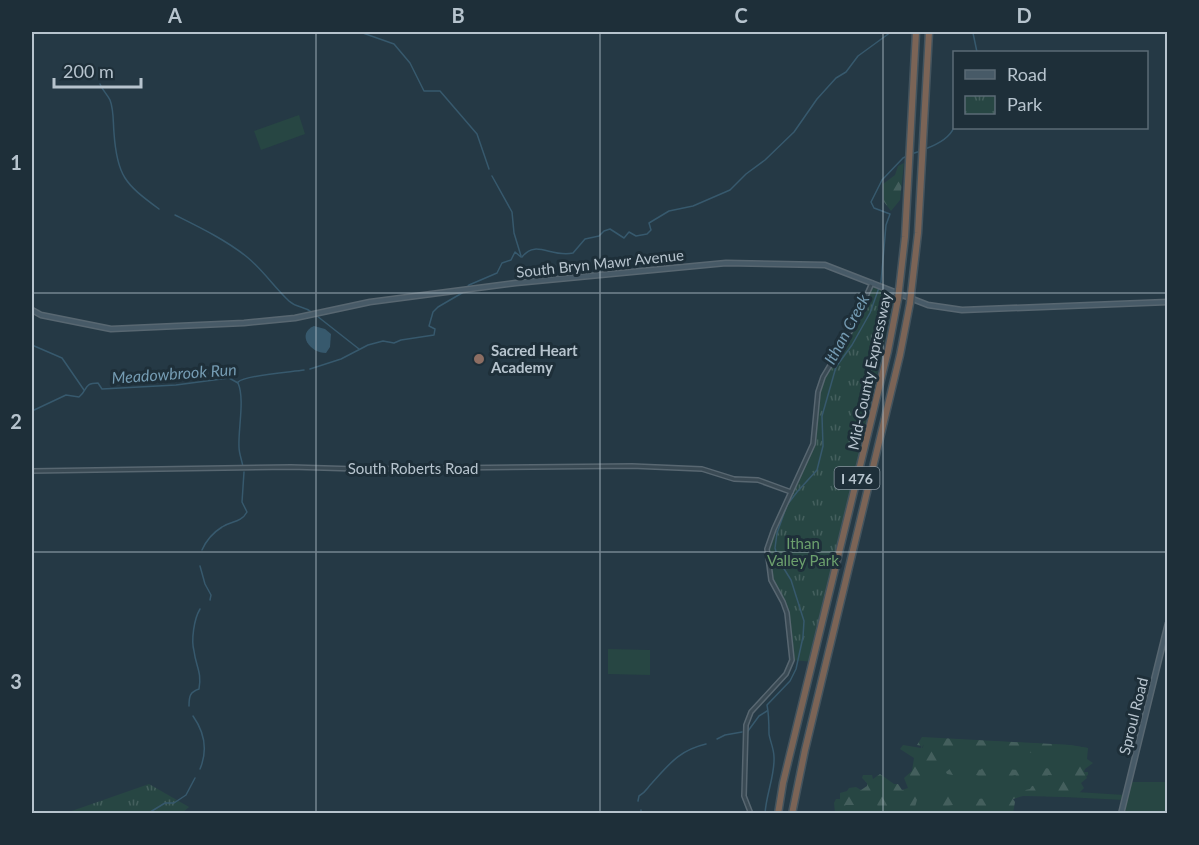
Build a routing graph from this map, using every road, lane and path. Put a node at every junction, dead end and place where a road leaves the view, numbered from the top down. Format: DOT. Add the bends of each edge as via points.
graph roads {
  1 [pos="916,32"];
  2 [pos="929,32"];
  3 [pos="877,285"];
  4 [pos="1167,302"];
  5 [pos="32,310"];
  6 [pos="32,471"];
  7 [pos="791,492"];
  8 [pos="1167,623"];
  9 [pos="751,813"];
  10 [pos="778,813"];
  11 [pos="792,813"];
  12 [pos="1121,813"];
  1 -- 10 [label="highway, Mid-County Expressway / I 476, bridge" via="898,299"];
  2 -- 11 [label="highway, Mid-County Expressway / I 476, bridge" via="918,233 910,303"];
  3 -- 4 [label="main road, South Bryn Mawr Avenue" via="928,305 962,310"];
  3 -- 5 [label="main road, South Bryn Mawr Avenue" via="825,265 726,263 464,290 295,318 137,329 111,329"];
  3 -- 7 [label="street" via="823,377 813,444"];
  6 -- 7 [label="street, South Roberts Road" via="632,466 702,469 734,479 758,480"];
  7 -- 9 [label="street" via="767,549 771,580 787,613 792,660 786,674 748,718 744,796"];
  8 -- 12 [label="main road, Sproul Road"];
}
